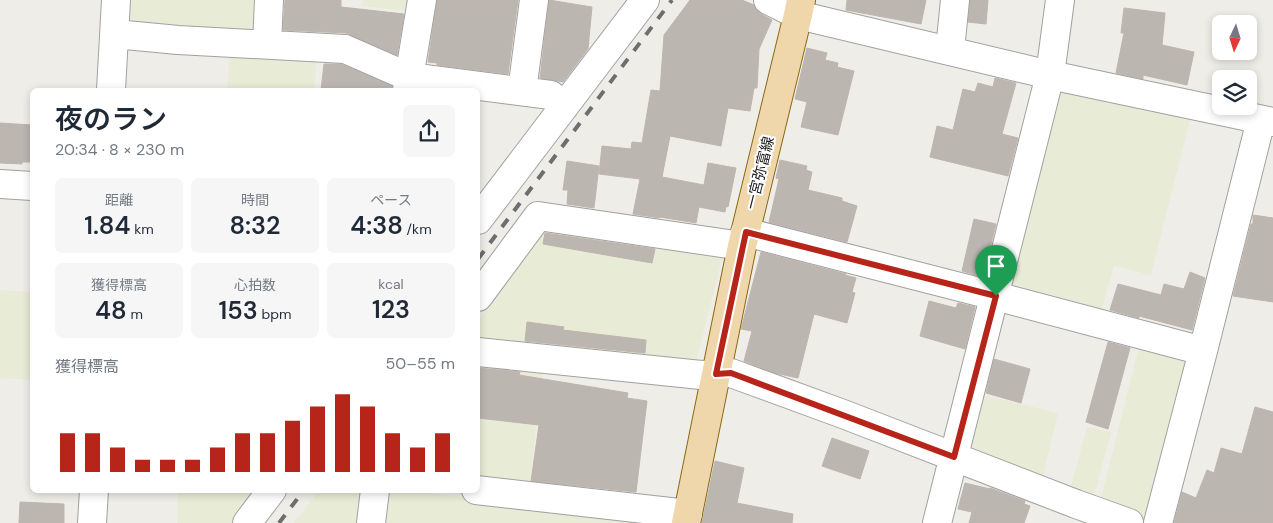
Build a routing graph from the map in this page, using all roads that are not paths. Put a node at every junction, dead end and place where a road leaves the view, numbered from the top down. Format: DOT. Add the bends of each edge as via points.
graph roads {
  1 [pos="116,0"];
  2 [pos="270,0"];
  3 [pos="422,0"];
  4 [pos="534,0"];
  5 [pos="645,0"];
  6 [pos="768,0"];
  7 [pos="955,0"];
  8 [pos="1060,0"];
  9 [pos="800,8"];
  10 [pos="115,34"];
  11 [pos="267,44"];
  12 [pos="950,50"];
  13 [pos="1050,75"];
  14 [pos="408,84"];
  15 [pos="111,88"];
  16 [pos="522,90"];
  17 [pos="564,107"];
  18 [pos="1267,121"];
  19 [pos="0,184"];
  20 [pos="30,186"];
  21 [pos="480,214"];
  22 [pos="744,239"];
  23 [pos="480,294"];
  24 [pos="996,296"];
  25 [pos="480,352"];
  26 [pos="1203,352"];
  27 [pos="716,374"];
  28 [pos="954,457"];
  29 [pos="480,491"];
  30 [pos="94,493"];
  31 [pos="270,493"];
  32 [pos="375,493"];
  33 [pos="1075,514"];
  34 [pos="687,518"];
  35 [pos="92,523"];
  36 [pos="247,523"];
  37 [pos="371,523"];
  38 [pos="937,523"];
  39 [pos="1129,523"];
  40 [pos="1158,523"];
  1 -- 10 [label="street"];
  2 -- 11 [label="street"];
  3 -- 14 [label="street"];
  4 -- 16 [label="street"];
  5 -- 17 [label="street"];
  6 -- 9 [label="street"];
  7 -- 12 [label="street"];
  8 -- 13 [label="street"];
  9 -- 12 [label="street"];
  9 -- 22 [label="main road, 一宮弥富線"];
  10 -- 11 [label="street"];
  10 -- 15 [label="street"];
  11 -- 14 [label="street" via="345,49"];
  12 -- 13 [label="street"];
  13 -- 18 [label="street"];
  13 -- 24 [label="street"];
  14 -- 16 [label="street"];
  16 -- 17 [label="street" via="551,95"];
  17 -- 21 [label="street"];
  18 -- 26 [label="street"];
  19 -- 20 [label="street"];
  22 -- 23 [label="street" via="538,216"];
  22 -- 24 [label="street"];
  22 -- 27 [label="main road, 一宮弥富線"];
  24 -- 26 [label="street"];
  24 -- 28 [label="street"];
  25 -- 27 [label="street"];
  26 -- 40 [label="street"];
  27 -- 28 [label="street" via="731,373"];
  27 -- 34 [label="main road, 一宮弥富線"];
  28 -- 33 [label="street"];
  28 -- 38 [label="street"];
  29 -- 34 [label="street"];
  30 -- 35 [label="street"];
  31 -- 36 [label="street"];
  32 -- 37 [label="street"];
  33 -- 39 [label="street"];
}
